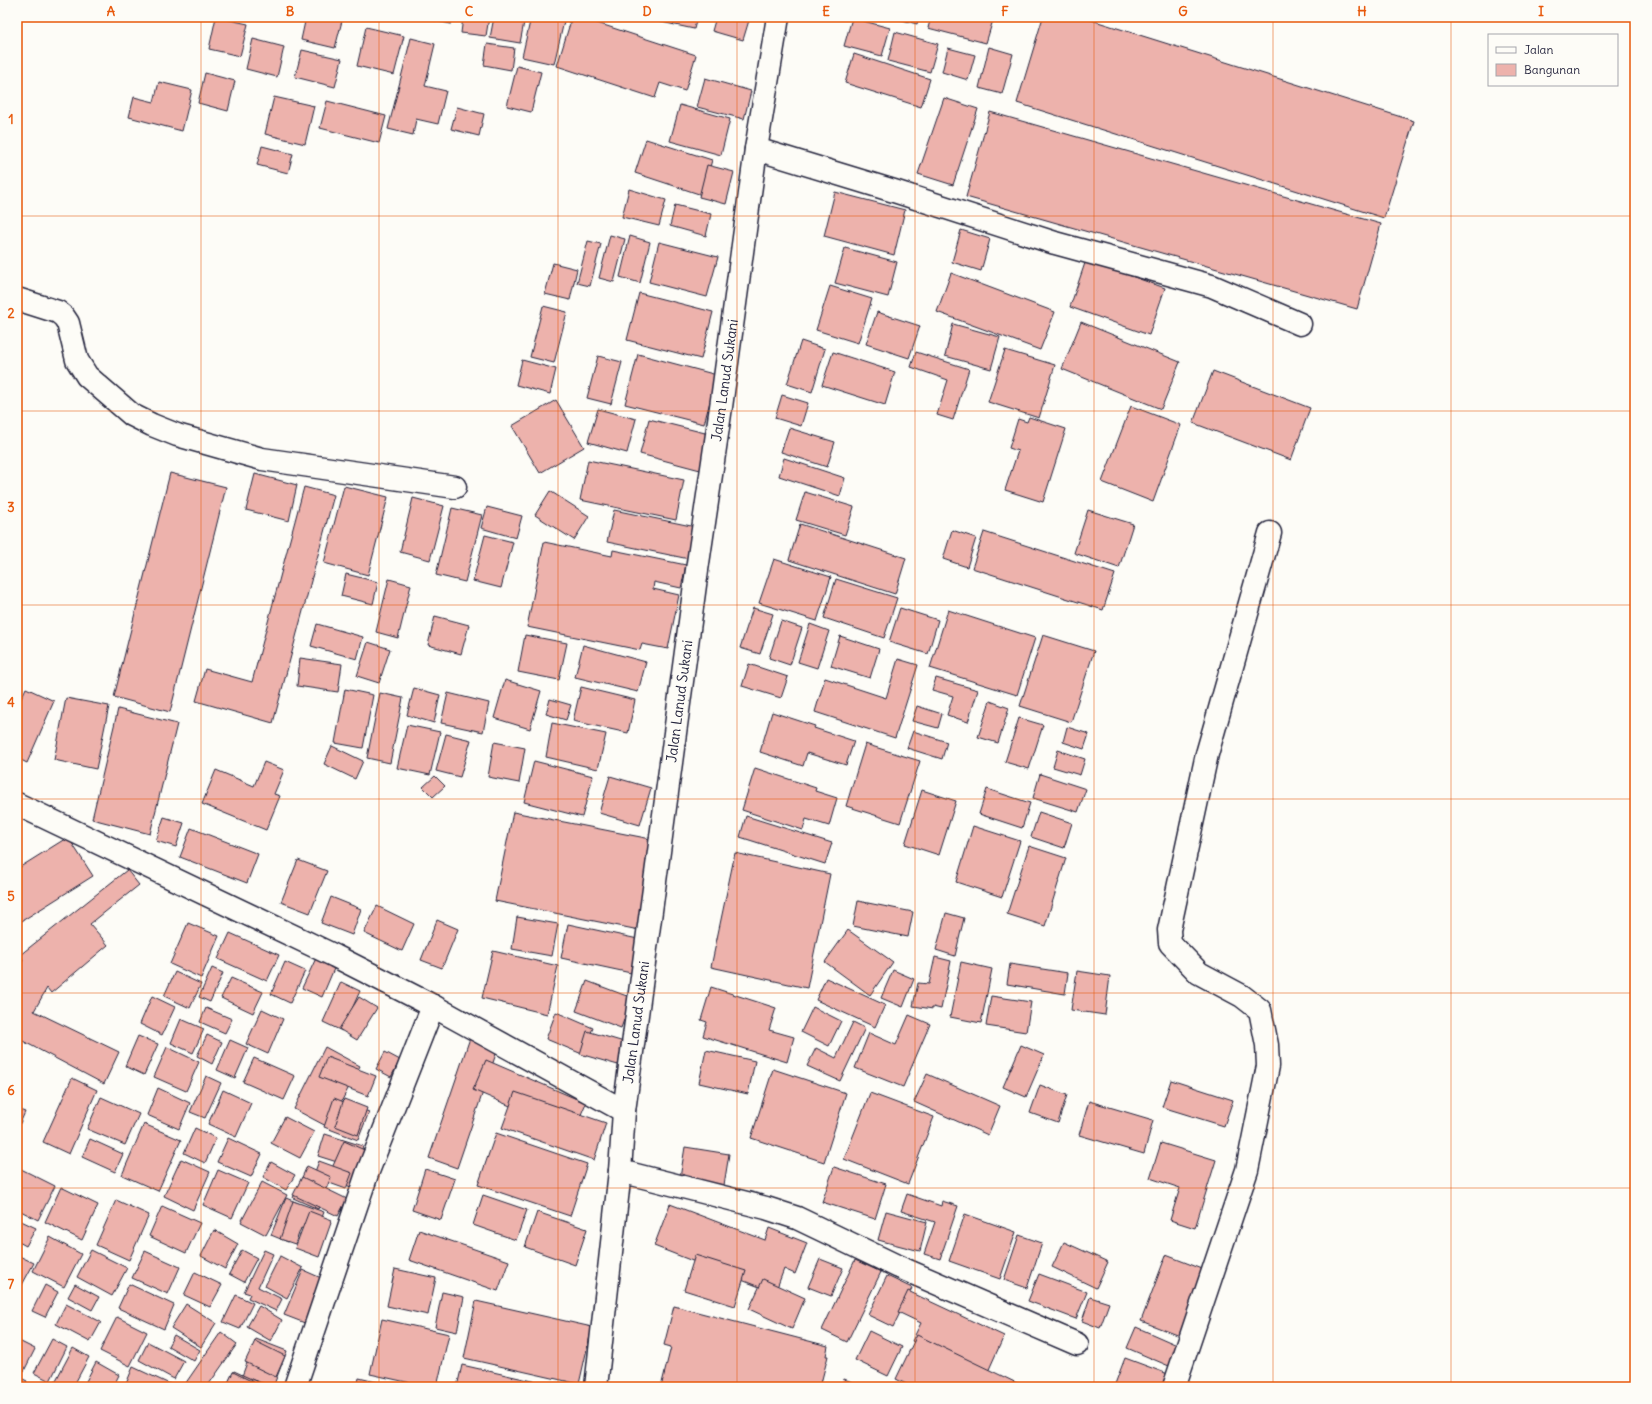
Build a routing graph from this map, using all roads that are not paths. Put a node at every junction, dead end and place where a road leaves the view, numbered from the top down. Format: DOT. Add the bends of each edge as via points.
graph roads {
  1 [pos="778,17"];
  2 [pos="756,149"];
  3 [pos="17,299"];
  4 [pos="1300,324"];
  5 [pos="455,487"];
  6 [pos="1270,534"];
  7 [pos="17,804"];
  8 [pos="433,1006"];
  9 [pos="624,1111"];
  10 [pos="620,1171"];
  11 [pos="1077,1344"];
  12 [pos="295,1387"];
  13 [pos="596,1387"];
  14 [pos="1174,1387"];
  1 -- 2 [label="street, Jalan Lanud Sukani"];
  2 -- 4 [label="street" via="1055,243 1212,286"];
  2 -- 9 [label="street, Jalan Lanud Sukani"];
  3 -- 5 [label="street" via="58,312 64,317 68,323 77,360 87,376 132,415 152,425 177,435 262,459"];
  6 -- 14 [label="street" via="1207,754 1169,930 1170,943 1199,973 1242,996 1260,1010 1268,1066 1247,1170"];
  7 -- 8 [label="street" via="335,956"];
  8 -- 9 [label="street"];
  8 -- 12 [label="street" via="367,1174"];
  9 -- 10 [label="street, Jalan Lanud Sukani"];
  10 -- 11 [label="street" via="797,1218 899,1267"];
  10 -- 13 [label="street, Jalan Lanud Sukani"];
}
